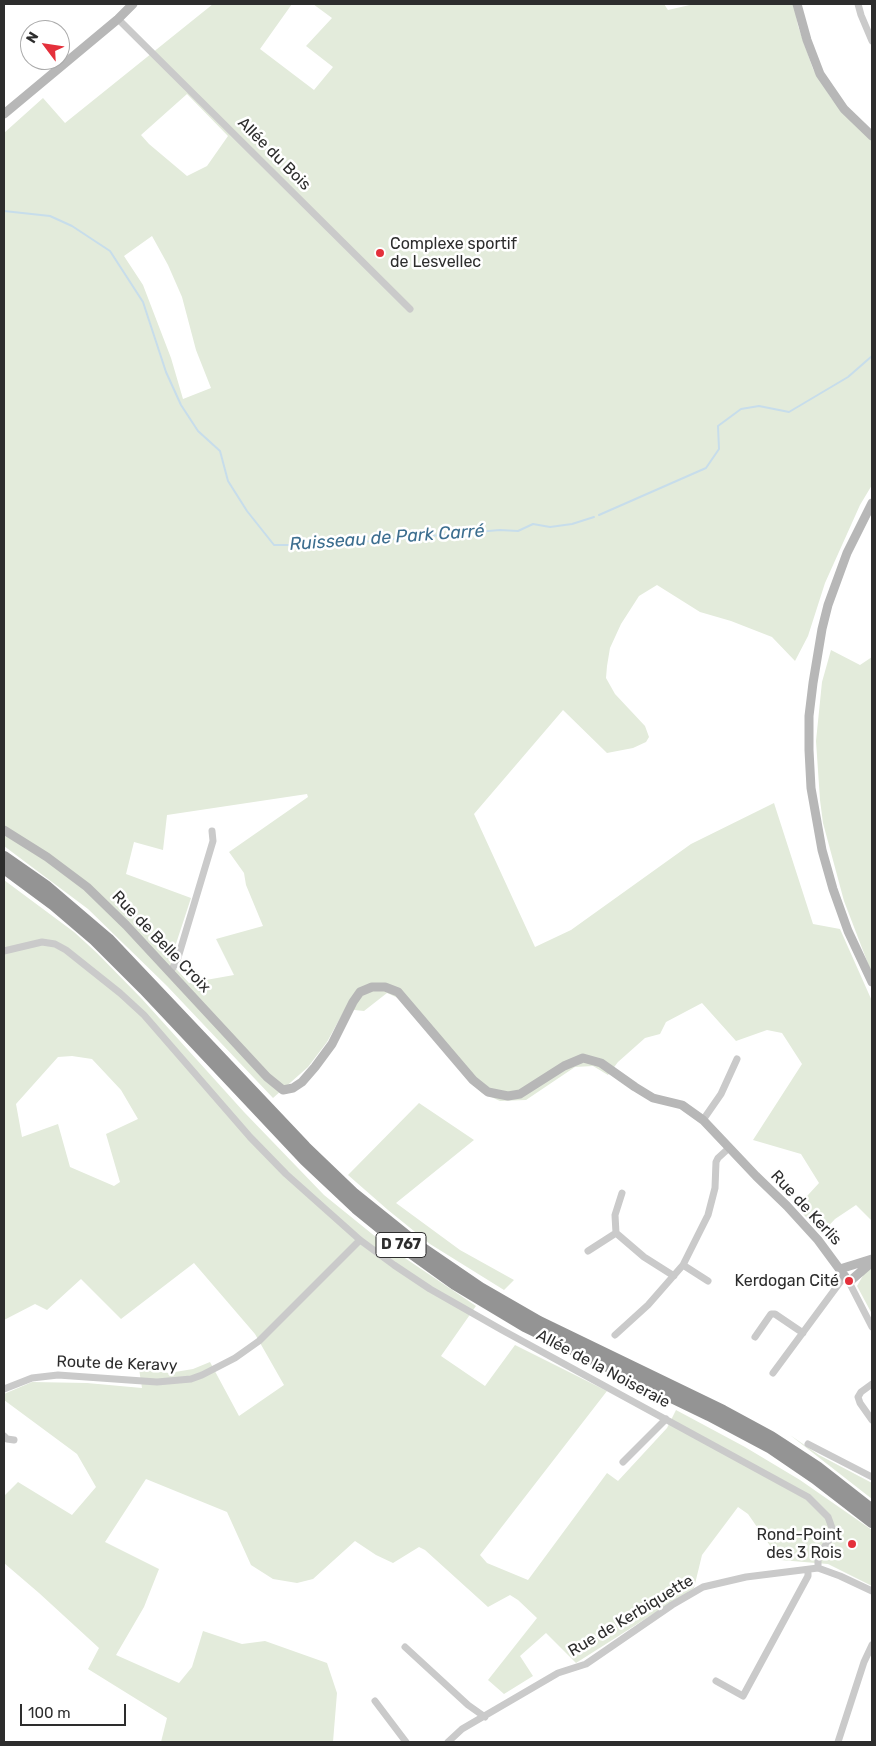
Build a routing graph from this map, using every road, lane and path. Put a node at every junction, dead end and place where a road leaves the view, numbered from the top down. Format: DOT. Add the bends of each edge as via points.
graph roads {
  1 [pos="133,4"];
  2 [pos="797,4"];
  3 [pos="858,4"];
  4 [pos="118,19"];
  5 [pos="872,41"];
  6 [pos="4,114"];
  7 [pos="872,136"];
  8 [pos="410,309"];
  9 [pos="872,503"];
  10 [pos="4,830"];
  11 [pos="212,831"];
  12 [pos="4,857"];
  13 [pos="4,868"];
  14 [pos="4,952"];
  15 [pos="170,972"];
  16 [pos="872,982"];
  17 [pos="737,1059"];
  18 [pos="283,1090"];
  19 [pos="703,1120"];
  20 [pos="729,1148"];
  21 [pos="622,1193"];
  22 [pos="616,1233"];
  23 [pos="360,1240"];
  24 [pos="588,1251"];
  25 [pos="872,1261"];
  26 [pos="683,1264"];
  27 [pos="674,1276"];
  28 [pos="845,1276"];
  29 [pos="708,1281"];
  30 [pos="872,1327"];
  31 [pos="803,1333"];
  32 [pos="615,1335"];
  33 [pos="755,1337"];
  34 [pos="774,1373"];
  35 [pos="872,1384"];
  36 [pos="4,1389"];
  37 [pos="666,1419"];
  38 [pos="872,1420"];
  39 [pos="4,1436"];
  40 [pos="14,1440"];
  41 [pos="808,1444"];
  42 [pos="623,1462"];
  43 [pos="872,1477"];
  44 [pos="872,1510"];
  45 [pos="872,1522"];
  46 [pos="818,1568"];
  47 [pos="808,1570"];
  48 [pos="872,1591"];
  49 [pos="872,1645"];
  50 [pos="405,1647"];
  51 [pos="716,1681"];
  52 [pos="375,1701"];
  53 [pos="484,1718"];
  54 [pos="406,1742"];
  55 [pos="448,1742"];
  56 [pos="838,1742"];
  1 -- 4 [label="street"];
  2 -- 7 [label="street" via="820,74 844,109"];
  3 -- 5 [label="street"];
  4 -- 6 [label="street"];
  4 -- 8 [label="street, Allée du Bois"];
  9 -- 16 [label="street" via="847,553 826,613 813,683 809,750 814,810 824,858 845,922"];
  10 -- 15 [label="street, Rue de Belle Croix" via="87,887"];
  11 -- 15 [label="street" via="213,841 177,962"];
  12 -- 44 [label="highway, D 767" via="48,887 108,939 306,1147 354,1194 420,1247 538,1322 763,1432 817,1467"];
  13 -- 45 [label="highway, D 767" via="95,940 305,1160 356,1208 409,1251 525,1326 763,1444 803,1469"];
  14 -- 23 [label="street, Allée de la Noiseraie" via="42,942 55,944 120,993 144,1014 250,1137"];
  15 -- 18 [label="street, Rue de Belle Croix" via="267,1078"];
  17 -- 19 [label="street" via="721,1094"];
  18 -- 19 [label="street, Rue de Kerlis" via="302,1082 315,1067 332,1044 360,992 372,987 385,987 398,992 473,1080 488,1092 508,1096 520,1094 574,1061 592,1059 654,1098 682,1106"];
  19 -- 20 [label="street, Rue de Kerlis"];
  20 -- 26 [label="street" via="716,1162 716,1188 710,1208"];
  20 -- 28 [label="street, Rue de Kerlis" via="818,1240"];
  21 -- 22 [label="street" via="615,1215"];
  22 -- 24 [label="street"];
  22 -- 27 [label="street" via="644,1257"];
  23 -- 36 [label="street, Route de Keravy" via="259,1341 236,1358 202,1375 157,1382 58,1375 32,1378"];
  23 -- 37 [label="street, Allée de la Noiseraie" via="438,1294"];
  25 -- 28 [label="street"];
  25 -- 28 [label="street"];
  26 -- 27 [label="street"];
  26 -- 29 [label="street"];
  27 -- 32 [label="street"];
  28 -- 30 [label="street, Rue de Kerlis"];
  28 -- 31 [label="street"];
  31 -- 33 [label="street" via="771,1314"];
  31 -- 34 [label="street"];
  35 -- 38 [label="street" via="858,1397"];
  37 -- 42 [label="street"];
  37 -- 46 [label="street, Allée de la Noiseraie" via="817,1505 828,1516 832,1528 829,1540 818,1557"];
  39 -- 40 [label="street"];
  41 -- 43 [label="street"];
  46 -- 47 [label="street, Rue de Kerbiquette"];
  46 -- 48 [label="street"];
  47 -- 51 [label="street" via="808,1576 743,1696"];
  47 -- 53 [label="street, Rue de Kerbiquette" via="746,1577 703,1588 672,1605 586,1664 558,1673"];
  49 -- 56 [label="street"];
  50 -- 53 [label="street"];
  52 -- 54 [label="street"];
  53 -- 55 [label="street, Rue de Kerbiquette" via="462,1729"];
}
